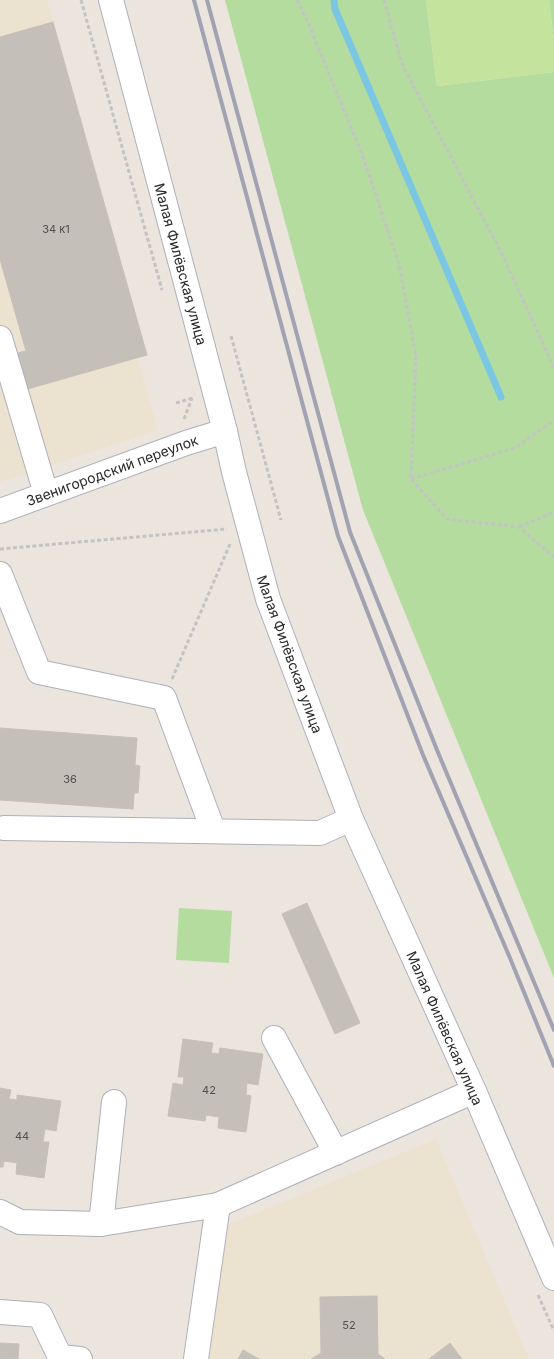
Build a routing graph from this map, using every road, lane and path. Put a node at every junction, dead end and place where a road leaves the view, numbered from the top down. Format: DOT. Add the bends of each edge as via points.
graph roads {
  1 [pos="110,0"];
  2 [pos="297,0"];
  3 [pos="384,0"];
  4 [pos="231,336"];
  5 [pos="0,338"];
  6 [pos="554,368"];
  7 [pos="192,398"];
  8 [pos="176,403"];
  9 [pos="554,420"];
  10 [pos="225,431"];
  11 [pos="411,479"];
  12 [pos="46,494"];
  13 [pos="0,511"];
  14 [pos="554,512"];
  15 [pos="281,520"];
  16 [pos="519,527"];
  17 [pos="228,529"];
  18 [pos="231,542"];
  19 [pos="0,549"];
  20 [pos="554,557"];
  21 [pos="0,574"];
  22 [pos="164,698"];
  23 [pos="351,819"];
  24 [pos="4,828"];
  25 [pos="212,830"];
  26 [pos="274,1038"];
  27 [pos="474,1091"];
  28 [pos="114,1102"];
  29 [pos="336,1153"];
  30 [pos="218,1205"];
  31 [pos="7,1221"];
  32 [pos="101,1224"];
  33 [pos="554,1278"];
  34 [pos="0,1312"];
  35 [pos="80,1359"];
  36 [pos="196,1359"];
  1 -- 10 [label="street, Малая Филёвская улица"];
  2 -- 11 [label="path" via="362,154 399,264 416,356"];
  3 -- 6 [label="path" via="402,64 503,256"];
  4 -- 15 [label="path"];
  5 -- 12 [label="street"];
  7 -- 8 [label="path"];
  9 -- 11 [label="path" via="514,448"];
  10 -- 12 [label="street, Звенигородский переулок"];
  10 -- 23 [label="street, Малая Филёвская улица" via="268,599"];
  11 -- 16 [label="path" via="446,519"];
  12 -- 13 [label="street, Звенигородский переулок"];
  14 -- 16 [label="path"];
  16 -- 20 [label="path"];
  17 -- 19 [label="path"];
  18 -- 22 [label="path"];
  21 -- 22 [label="street" via="39,672"];
  22 -- 25 [label="street"];
  23 -- 25 [label="street" via="320,833"];
  23 -- 27 [label="street, Малая Филёвская улица"];
  24 -- 25 [label="street"];
  26 -- 29 [label="street"];
  27 -- 29 [label="street"];
  27 -- 33 [label="street, Малая Филёвская улица"];
  28 -- 32 [label="street"];
  29 -- 30 [label="street"];
  30 -- 32 [label="street"];
  30 -- 36 [label="street"];
  31 -- 32 [label="street"];
  34 -- 35 [label="street" via="40,1315 60,1357"];
}
